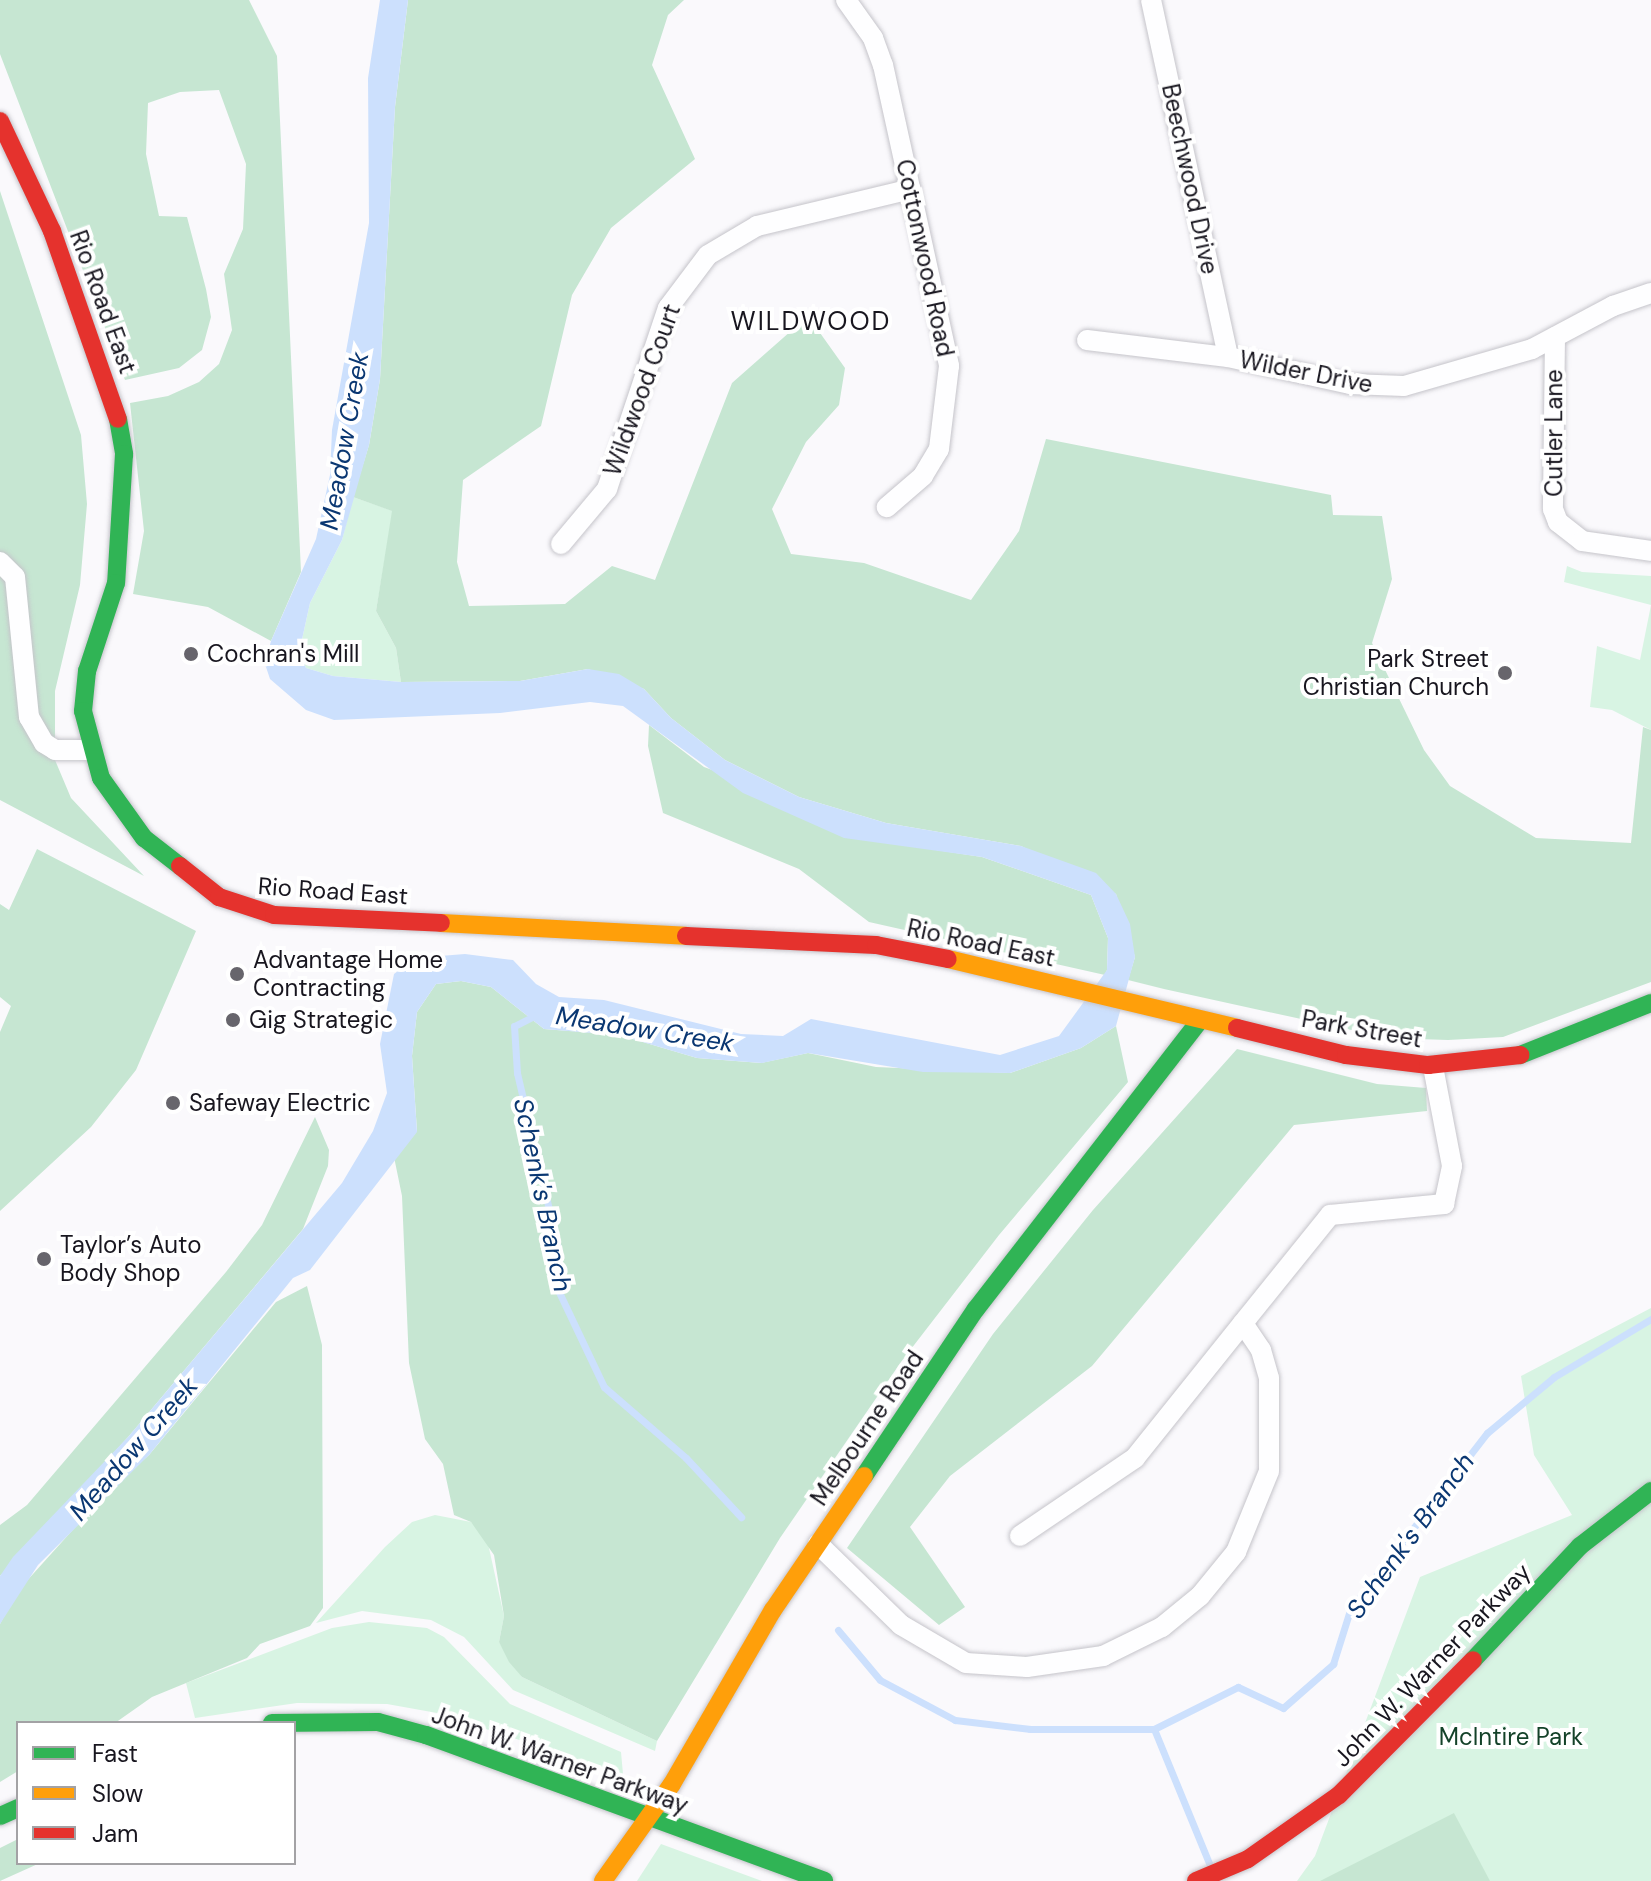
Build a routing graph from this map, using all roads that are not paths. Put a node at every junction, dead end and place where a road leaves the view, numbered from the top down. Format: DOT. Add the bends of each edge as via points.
graph roads {
  1 [pos="846,0"];
  2 [pos="1151,0"];
  3 [pos="0,121"];
  4 [pos="911,189"];
  5 [pos="1651,293"];
  6 [pos="1555,337"];
  7 [pos="1087,340"];
  8 [pos="1228,357"];
  9 [pos="887,507"];
  10 [pos="561,544"];
  11 [pos="1651,551"];
  12 [pos="0,562"];
  13 [pos="90,750"];
  14 [pos="1651,1003"];
  15 [pos="1199,1022"];
  16 [pos="1433,1066"];
  17 [pos="1243,1323"];
  18 [pos="1651,1491"];
  19 [pos="1020,1536"];
  20 [pos="818,1544"];
  21 [pos="296,1723"];
  22 [pos="647,1817"];
  23 [pos="603,1881"];
  24 [pos="824,1881"];
  25 [pos="1196,1881"];
  1 -- 4 [label="street, Cottonwood Road" via="861,18 883,65"];
  2 -- 8 [label="street, Beechwood Drive"];
  3 -- 13 [label="street, Rio Road East" via="52,231 117,413 124,454 116,583 87,671 83,711"];
  4 -- 9 [label="street, Cottonwood Road" via="949,366 949,394 939,449 923,476"];
  4 -- 10 [label="street, Wildwood Court" via="757,226 708,255 685,280 664,318 607,489"];
  5 -- 6 [label="street, Wilder Drive" via="1613,306"];
  6 -- 8 [label="street, Wilder Drive" via="1436,381 1404,386 1350,384"];
  6 -- 11 [label="street, Cutler Lane" via="1553,509 1558,522 1582,541"];
  7 -- 8 [label="street, Wilder Drive"];
  12 -- 13 [label="street" via="15,577 29,717 44,743 55,750"];
  13 -- 15 [label="street, Rio Road East" via="101,778 144,838 199,885 246,909 274,915 876,945 1028,976"];
  14 -- 16 [label="street, Park Street" via="1520,1055"];
  15 -- 16 [label="street, Park Street" via="1380,1061"];
  15 -- 20 [label="street, Melbourne Road" via="976,1309"];
  16 -- 17 [label="street" via="1452,1166 1444,1204 1330,1215"];
  17 -- 19 [label="street" via="1135,1458"];
  17 -- 20 [label="street" via="1261,1350 1269,1378 1269,1471 1236,1552 1200,1596 1162,1627 1103,1656 1027,1667 966,1663 901,1625"];
  18 -- 25 [label="street, John W. Warner Parkway" via="1542,1583 1378,1761 1300,1826 1248,1859"];
  20 -- 22 [label="street, Melbourne Road"];
  21 -- 22 [label="street, John W. Warner Parkway" via="378,1722 486,1753"];
  22 -- 23 [label="street, Melbourne Road"];
  22 -- 24 [label="street, John W. Warner Parkway"];
}
